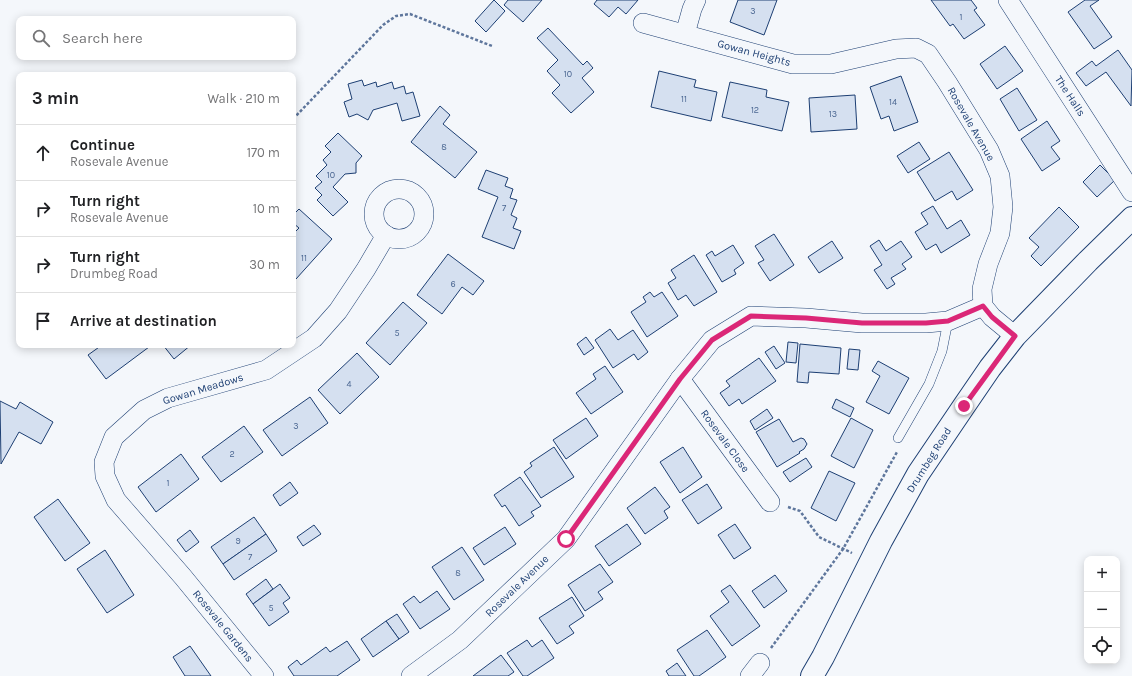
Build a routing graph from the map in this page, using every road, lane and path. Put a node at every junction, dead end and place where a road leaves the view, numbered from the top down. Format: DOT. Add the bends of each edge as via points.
graph roads {
  1 [pos="696,0"];
  2 [pos="1008,0"];
  3 [pos="643,23"];
  4 [pos="685,34"];
  5 [pos="492,46"];
  6 [pos="947,82"];
  7 [pos="296,116"];
  8 [pos="1132,192"];
  9 [pos="1132,218"];
  10 [pos="386,235"];
  11 [pos="983,306"];
  12 [pos="948,321"];
  13 [pos="1015,336"];
  14 [pos="680,379"];
  15 [pos="898,438"];
  16 [pos="770,502"];
  17 [pos="843,549"];
  18 [pos="183,577"];
  19 [pos="755,670"];
  20 [pos="264,676"];
  21 [pos="411,676"];
  22 [pos="812,676"];
  1 -- 4 [label="street"];
  2 -- 8 [label="street, The Halls"];
  3 -- 4 [label="street, Gowan Heights"];
  4 -- 6 [label="street, Gowan Heights" via="792,64 831,64 896,49 916,48 928,54"];
  5 -- 7 [label="path" via="410,14 396,16 383,25"];
  6 -- 11 [label="street, Rosevale Avenue" via="989,150 1000,176 1003,207 1000,234 988,264 982,289"];
  9 -- 13 [label="street, Drumbeg Road"];
  10 -- 18 [label="street, Gowan Meadows" via="338,311 314,338 266,370 168,398 144,410 114,437 104,462 105,476 116,500"];
  11 -- 12 [label="street, Rosevale Avenue"];
  11 -- 13 [label="street"];
  12 -- 14 [label="street, Rosevale Avenue" via="862,323 751,316 712,340"];
  12 -- 15 [label="lane" via="942,350 929,384"];
  13 -- 22 [label="street, Drumbeg Road" via="918,474"];
  14 -- 16 [label="street, Rosevale Close"];
  14 -- 21 [label="street, Rosevale Avenue" via="566,539 460,640"];
  15 -- 17 [label="path" via="896,455"];
  16 -- 17 [label="path" via="800,511 819,537"];
  17 -- 19 [label="path"];
  18 -- 20 [label="street, Rosevale Gardens"];
}
